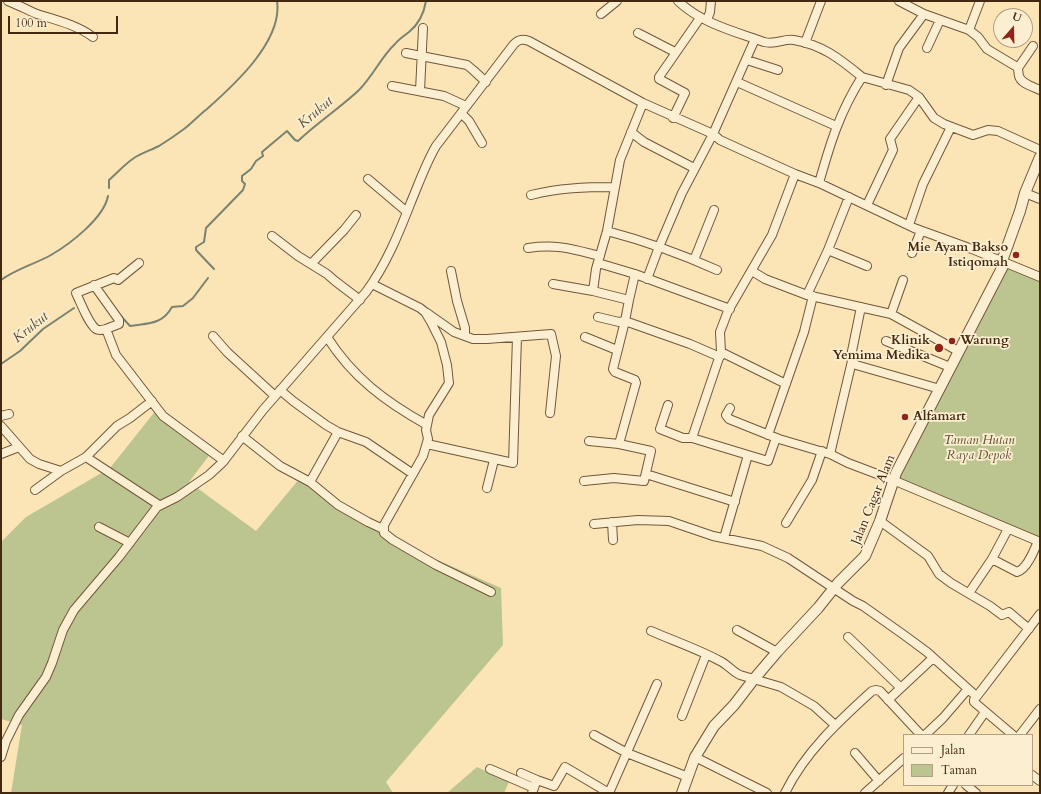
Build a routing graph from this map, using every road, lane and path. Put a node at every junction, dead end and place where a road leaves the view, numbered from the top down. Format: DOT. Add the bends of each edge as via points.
graph roads {
  1 [pos="8,1"];
  2 [pos="616,1"];
  3 [pos="678,1"];
  4 [pos="711,1"];
  5 [pos="821,1"];
  6 [pos="899,1"];
  7 [pos="980,1"];
  8 [pos="601,14"];
  9 [pos="924,14"];
  10 [pos="703,19"];
  11 [pos="940,20"];
  12 [pos="423,28"];
  13 [pos="969,30"];
  14 [pos="638,33"];
  15 [pos="93,37"];
  16 [pos="755,39"];
  17 [pos="805,43"];
  18 [pos="927,48"];
  19 [pos="1032,48"];
  20 [pos="675,52"];
  21 [pos="406,53"];
  22 [pos="422,56"];
  23 [pos="747,60"];
  24 [pos="1018,68"];
  25 [pos="778,70"];
  26 [pos="862,77"];
  27 [pos="486,82"];
  28 [pos="737,82"];
  29 [pos="886,85"];
  30 [pos="392,86"];
  31 [pos="1040,90"];
  32 [pos="420,91"];
  33 [pos="919,97"];
  34 [pos="643,103"];
  35 [pos="466,106"];
  36 [pos="461,113"];
  37 [pos="673,118"];
  38 [pos="836,126"];
  39 [pos="951,127"];
  40 [pos="631,132"];
  41 [pos="713,134"];
  42 [pos="482,143"];
  43 [pos="1040,150"];
  44 [pos="1040,157"];
  45 [pos="694,168"];
  46 [pos="795,174"];
  47 [pos="368,179"];
  48 [pos="819,183"];
  49 [pos="614,187"];
  50 [pos="1025,193"];
  51 [pos="531,195"];
  52 [pos="849,197"];
  53 [pos="1040,200"];
  54 [pos="867,206"];
  55 [pos="714,210"];
  56 [pos="407,212"];
  57 [pos="356,215"];
  58 [pos="909,225"];
  59 [pos="607,230"];
  60 [pos="921,231"];
  61 [pos="272,236"];
  62 [pos="659,247"];
  63 [pos="528,248"];
  64 [pos="828,250"];
  65 [pos="912,253"];
  66 [pos="599,260"];
  67 [pos="694,260"];
  68 [pos="1002,261"];
  69 [pos="138,263"];
  70 [pos="311,264"];
  71 [pos="867,266"];
  72 [pos="717,270"];
  73 [pos="451,271"];
  74 [pos="752,271"];
  75 [pos="635,274"];
  76 [pos="1040,277"];
  77 [pos="647,279"];
  78 [pos="903,280"];
  79 [pos="372,284"];
  80 [pos="553,284"];
  81 [pos="94,286"];
  82 [pos="593,291"];
  83 [pos="810,295"];
  84 [pos="360,300"];
  85 [pos="629,300"];
  86 [pos="861,307"];
  87 [pos="730,309"];
  88 [pos="425,312"];
  89 [pos="891,314"];
  90 [pos="598,317"];
  91 [pos="625,321"];
  92 [pos="106,329"];
  93 [pos="465,335"];
  94 [pos="213,336"];
  95 [pos="518,336"];
  96 [pos="327,337"];
  97 [pos="585,337"];
  98 [pos="886,341"];
  99 [pos="617,350"];
  100 [pos="958,351"];
  101 [pos="720,355"];
  102 [pos="852,361"];
  103 [pos="950,367"];
  104 [pos="786,384"];
  105 [pos="940,389"];
  106 [pos="278,393"];
  107 [pos="152,401"];
  108 [pos="668,405"];
  109 [pos="730,408"];
  110 [pos="550,413"];
  111 [pos="427,425"];
  112 [pos="2,430"];
  113 [pos="338,432"];
  114 [pos="768,435"];
  115 [pos="242,436"];
  116 [pos="692,438"];
  117 [pos="776,438"];
  118 [pos="589,441"];
  119 [pos="427,444"];
  120 [pos="619,444"];
  121 [pos="19,447"];
  122 [pos="826,452"];
  123 [pos="1,454"];
  124 [pos="748,455"];
  125 [pos="86,457"];
  126 [pos="494,460"];
  127 [pos="224,461"];
  128 [pos="61,471"];
  129 [pos="413,474"];
  130 [pos="646,474"];
  131 [pos="893,480"];
  132 [pos="584,481"];
  133 [pos="310,482"];
  134 [pos="487,488"];
  135 [pos="35,490"];
  136 [pos="735,502"];
  137 [pos="159,505"];
  138 [pos="880,521"];
  139 [pos="612,522"];
  140 [pos="786,523"];
  141 [pos="594,524"];
  142 [pos="99,527"];
  143 [pos="383,529"];
  144 [pos="1008,529"];
  145 [pos="724,538"];
  146 [pos="613,540"];
  147 [pos="1039,542"];
  148 [pos="130,543"];
  149 [pos="992,559"];
  150 [pos="834,588"];
  151 [pos="491,592"];
  152 [pos="969,593"];
  153 [pos="1040,614"];
  154 [pos="1029,628"];
  155 [pos="737,630"];
  156 [pos="651,631"];
  157 [pos="848,637"];
  158 [pos="777,652"];
  159 [pos="706,654"];
  160 [pos="933,658"];
  161 [pos="754,679"];
  162 [pos="657,684"];
  163 [pos="901,688"];
  164 [pos="968,689"];
  165 [pos="976,696"];
  166 [pos="888,700"];
  167 [pos="1040,709"];
  168 [pos="986,712"];
  169 [pos="682,716"];
  170 [pos="835,725"];
  171 [pos="4,734"];
  172 [pos="920,734"];
  173 [pos="926,734"];
  174 [pos="970,734"];
  175 [pos="1013,734"];
  176 [pos="1021,734"];
  177 [pos="594,735"];
  178 [pos="627,753"];
  179 [pos="855,753"];
  180 [pos="1,757"];
  181 [pos="695,757"];
  182 [pos="903,759"];
  183 [pos="490,769"];
  184 [pos="521,773"];
  185 [pos="688,777"];
  186 [pos="879,781"];
  187 [pos="789,785"];
  188 [pos="967,786"];
  189 [pos="534,787"];
  190 [pos="553,790"];
  191 [pos="682,793"];
  192 [pos="767,793"];
  193 [pos="785,793"];
  194 [pos="794,793"];
  195 [pos="866,793"];
  196 [pos="976,793"];
  1 -- 15 [label="street" via="80,29"];
  2 -- 8 [label="street"];
  3 -- 10 [label="street"];
  4 -- 10 [label="street" via="710,12"];
  5 -- 17 [label="street"];
  6 -- 9 [label="street"];
  7 -- 13 [label="street"];
  9 -- 11 [label="street"];
  9 -- 29 [label="street" via="899,48"];
  10 -- 16 [label="street"];
  10 -- 20 [label="street"];
  11 -- 13 [label="street"];
  11 -- 18 [label="street"];
  12 -- 22 [label="street"];
  13 -- 24 [label="street" via="987,49"];
  14 -- 20 [label="street"];
  16 -- 17 [label="street" via="770,43 790,39"];
  16 -- 23 [label="street"];
  17 -- 26 [label="street" via="831,52"];
  19 -- 24 [label="street"];
  20 -- 37 [label="street" via="659,77 685,93"];
  21 -- 22 [label="street"];
  22 -- 27 [label="street" via="467,65"];
  22 -- 32 [label="street"];
  23 -- 25 [label="street"];
  23 -- 28 [label="street"];
  24 -- 31 [label="street" via="1022,82"];
  26 -- 29 [label="street"];
  26 -- 38 [label="street" via="850,95"];
  27 -- 34 [label="street" via="516,41 524,40"];
  27 -- 35 [label="street"];
  28 -- 38 [label="street"];
  28 -- 41 [label="street"];
  29 -- 33 [label="street" via="909,90"];
  30 -- 32 [label="street"];
  32 -- 35 [label="street" via="452,98"];
  33 -- 39 [label="street" via="934,118"];
  33 -- 54 [label="street" via="890,139 893,150"];
  34 -- 37 [label="street"];
  34 -- 40 [label="street"];
  35 -- 36 [label="street"];
  36 -- 42 [label="street"];
  36 -- 56 [label="street" via="432,154"];
  37 -- 41 [label="street"];
  38 -- 48 [label="street"];
  39 -- 43 [label="street" via="973,135 998,131"];
  39 -- 58 [label="street" via="923,184"];
  40 -- 45 [label="street" via="644,142"];
  40 -- 49 [label="street" via="621,154"];
  41 -- 45 [label="street"];
  41 -- 46 [label="street" via="727,144"];
  44 -- 50 [label="street, Jalan Cagar Alam"];
  45 -- 62 [label="street"];
  46 -- 48 [label="street"];
  46 -- 74 [label="street" via="772,234"];
  47 -- 56 [label="street"];
  48 -- 52 [label="street"];
  49 -- 51 [label="street" via="576,187"];
  49 -- 59 [label="street"];
  50 -- 53 [label="street"];
  50 -- 68 [label="street, Jalan Cagar Alam"];
  52 -- 54 [label="street"];
  52 -- 64 [label="street"];
  54 -- 58 [label="street"];
  55 -- 67 [label="street"];
  56 -- 79 [label="street"];
  57 -- 70 [label="street"];
  58 -- 60 [label="street"];
  59 -- 62 [label="street"];
  59 -- 66 [label="street"];
  60 -- 65 [label="street"];
  60 -- 68 [label="street"];
  61 -- 70 [label="street"];
  62 -- 67 [label="street"];
  62 -- 77 [label="street"];
  63 -- 66 [label="street" via="560,246 575,249"];
  64 -- 71 [label="street"];
  64 -- 83 [label="street"];
  66 -- 75 [label="street"];
  66 -- 82 [label="street"];
  67 -- 72 [label="street"];
  68 -- 76 [label="street"];
  68 -- 100 [label="street, Jalan Cagar Alam" via="1003,266"];
  69 -- 81 [label="street" via="118,280 114,278"];
  70 -- 84 [label="street"];
  73 -- 93 [label="street"];
  74 -- 83 [label="street" via="765,279"];
  74 -- 87 [label="street"];
  75 -- 77 [label="street"];
  75 -- 85 [label="street"];
  77 -- 87 [label="street"];
  78 -- 89 [label="street"];
  79 -- 84 [label="street"];
  79 -- 88 [label="street"];
  80 -- 82 [label="street"];
  81 -- 92 [label="street" via="119,320 119,324"];
  81 -- 92 [label="street" via="76,293 96,328"];
  82 -- 85 [label="street"];
  83 -- 86 [label="street"];
  83 -- 104 [label="street" via="804,332"];
  84 -- 96 [label="street"];
  85 -- 91 [label="street"];
  86 -- 89 [label="street"];
  86 -- 102 [label="street"];
  87 -- 101 [label="street" via="720,332"];
  88 -- 93 [label="street" via="454,332"];
  88 -- 111 [label="street" via="440,342 449,380 429,415"];
  89 -- 100 [label="street"];
  90 -- 91 [label="street"];
  91 -- 99 [label="street"];
  91 -- 101 [label="street"];
  92 -- 107 [label="street" via="116,355"];
  93 -- 95 [label="street" via="473,339"];
  94 -- 106 [label="street" via="227,352"];
  95 -- 110 [label="street" via="551,334 556,356"];
  95 -- 126 [label="street" via="513,463"];
  96 -- 106 [label="street"];
  96 -- 111 [label="street" via="357,376 404,412"];
  97 -- 99 [label="street"];
  98 -- 103 [label="street"];
  99 -- 120 [label="street" via="614,371 635,380 636,383"];
  100 -- 103 [label="street, Jalan Cagar Alam"];
  101 -- 104 [label="street"];
  101 -- 116 [label="street"];
  102 -- 105 [label="street"];
  102 -- 122 [label="street"];
  103 -- 105 [label="street, Jalan Cagar Alam"];
  104 -- 114 [label="street"];
  105 -- 131 [label="street, Jalan Cagar Alam"];
  106 -- 113 [label="street"];
  106 -- 115 [label="street"];
  107 -- 125 [label="street" via="117,426"];
  107 -- 127 [label="street" via="163,416"];
  108 -- 116 [label="street" via="660,429 682,438"];
  109 -- 114 [label="street" via="726,415 729,419"];
  111 -- 119 [label="street"];
  112 -- 121 [label="street"];
  113 -- 129 [label="street" via="366,442"];
  113 -- 133 [label="street"];
  114 -- 117 [label="street"];
  115 -- 127 [label="street"];
  115 -- 133 [label="street" via="280,466"];
  116 -- 124 [label="street"];
  117 -- 122 [label="street"];
  117 -- 124 [label="street" via="768,461"];
  118 -- 120 [label="street"];
  119 -- 126 [label="street"];
  119 -- 129 [label="street"];
  120 -- 130 [label="street" via="651,451"];
  121 -- 123 [label="street"];
  121 -- 128 [label="street" via="39,464"];
  122 -- 131 [label="street"];
  122 -- 140 [label="street" via="810,485"];
  124 -- 136 [label="street"];
  125 -- 128 [label="street"];
  125 -- 137 [label="street"];
  126 -- 134 [label="street"];
  127 -- 137 [label="street" via="215,471 177,497"];
  128 -- 135 [label="street"];
  129 -- 143 [label="street"];
  130 -- 132 [label="street" via="644,482 614,478"];
  130 -- 136 [label="street"];
  131 -- 138 [label="street, Jalan Cagar Alam"];
  131 -- 144 [label="street"];
  133 -- 143 [label="street" via="338,505"];
  136 -- 145 [label="street"];
  137 -- 148 [label="street"];
  138 -- 150 [label="street, Jalan Cagar Alam" via="865,556"];
  138 -- 152 [label="street" via="928,556 939,574"];
  139 -- 141 [label="street"];
  139 -- 145 [label="street" via="664,520"];
  139 -- 146 [label="street"];
  142 -- 148 [label="street"];
  143 -- 151 [label="street" via="393,540"];
  144 -- 147 [label="street"];
  144 -- 149 [label="street"];
  145 -- 150 [label="street" via="774,551"];
  147 -- 149 [label="street" via="1020,572"];
  148 -- 171 [label="street" via="69,617 46,677"];
  149 -- 152 [label="street"];
  150 -- 158 [label="street, Jalan Cagar Alam"];
  150 -- 160 [label="street" via="864,606"];
  152 -- 154 [label="street" via="1002,615 1009,612"];
  153 -- 154 [label="street"];
  154 -- 165 [label="street"];
  155 -- 158 [label="street"];
  156 -- 159 [label="street"];
  157 -- 163 [label="street"];
  158 -- 161 [label="street, Jalan Cagar Alam"];
  159 -- 161 [label="street" via="735,673"];
  159 -- 169 [label="street"];
  160 -- 163 [label="street"];
  160 -- 164 [label="street"];
  161 -- 170 [label="street" via="795,695 814,706"];
  161 -- 181 [label="street, Jalan Cagar Alam" via="711,730"];
  162 -- 178 [label="street"];
  163 -- 166 [label="street"];
  164 -- 165 [label="street"];
  164 -- 173 [label="street"];
  165 -- 168 [label="street" via="974,702"];
  166 -- 170 [label="street" via="880,691 872,691"];
  166 -- 172 [label="street"];
  167 -- 176 [label="street"];
  168 -- 174 [label="street"];
  168 -- 175 [label="street"];
  170 -- 187 [label="street" via="809,755"];
  171 -- 180 [label="street"];
  177 -- 178 [label="street"];
  178 -- 185 [label="street"];
  178 -- 190 [label="street" via="609,793 565,768"];
  179 -- 186 [label="street"];
  181 -- 185 [label="street, Jalan Cagar Alam"];
  181 -- 192 [label="street"];
  182 -- 186 [label="street"];
  183 -- 189 [label="street"];
  184 -- 189 [label="street"];
  185 -- 191 [label="street, Jalan Cagar Alam"];
  186 -- 195 [label="street"];
  187 -- 193 [label="street"];
  187 -- 194 [label="street"];
  188 -- 196 [label="street"];
  189 -- 190 [label="street"];
}
